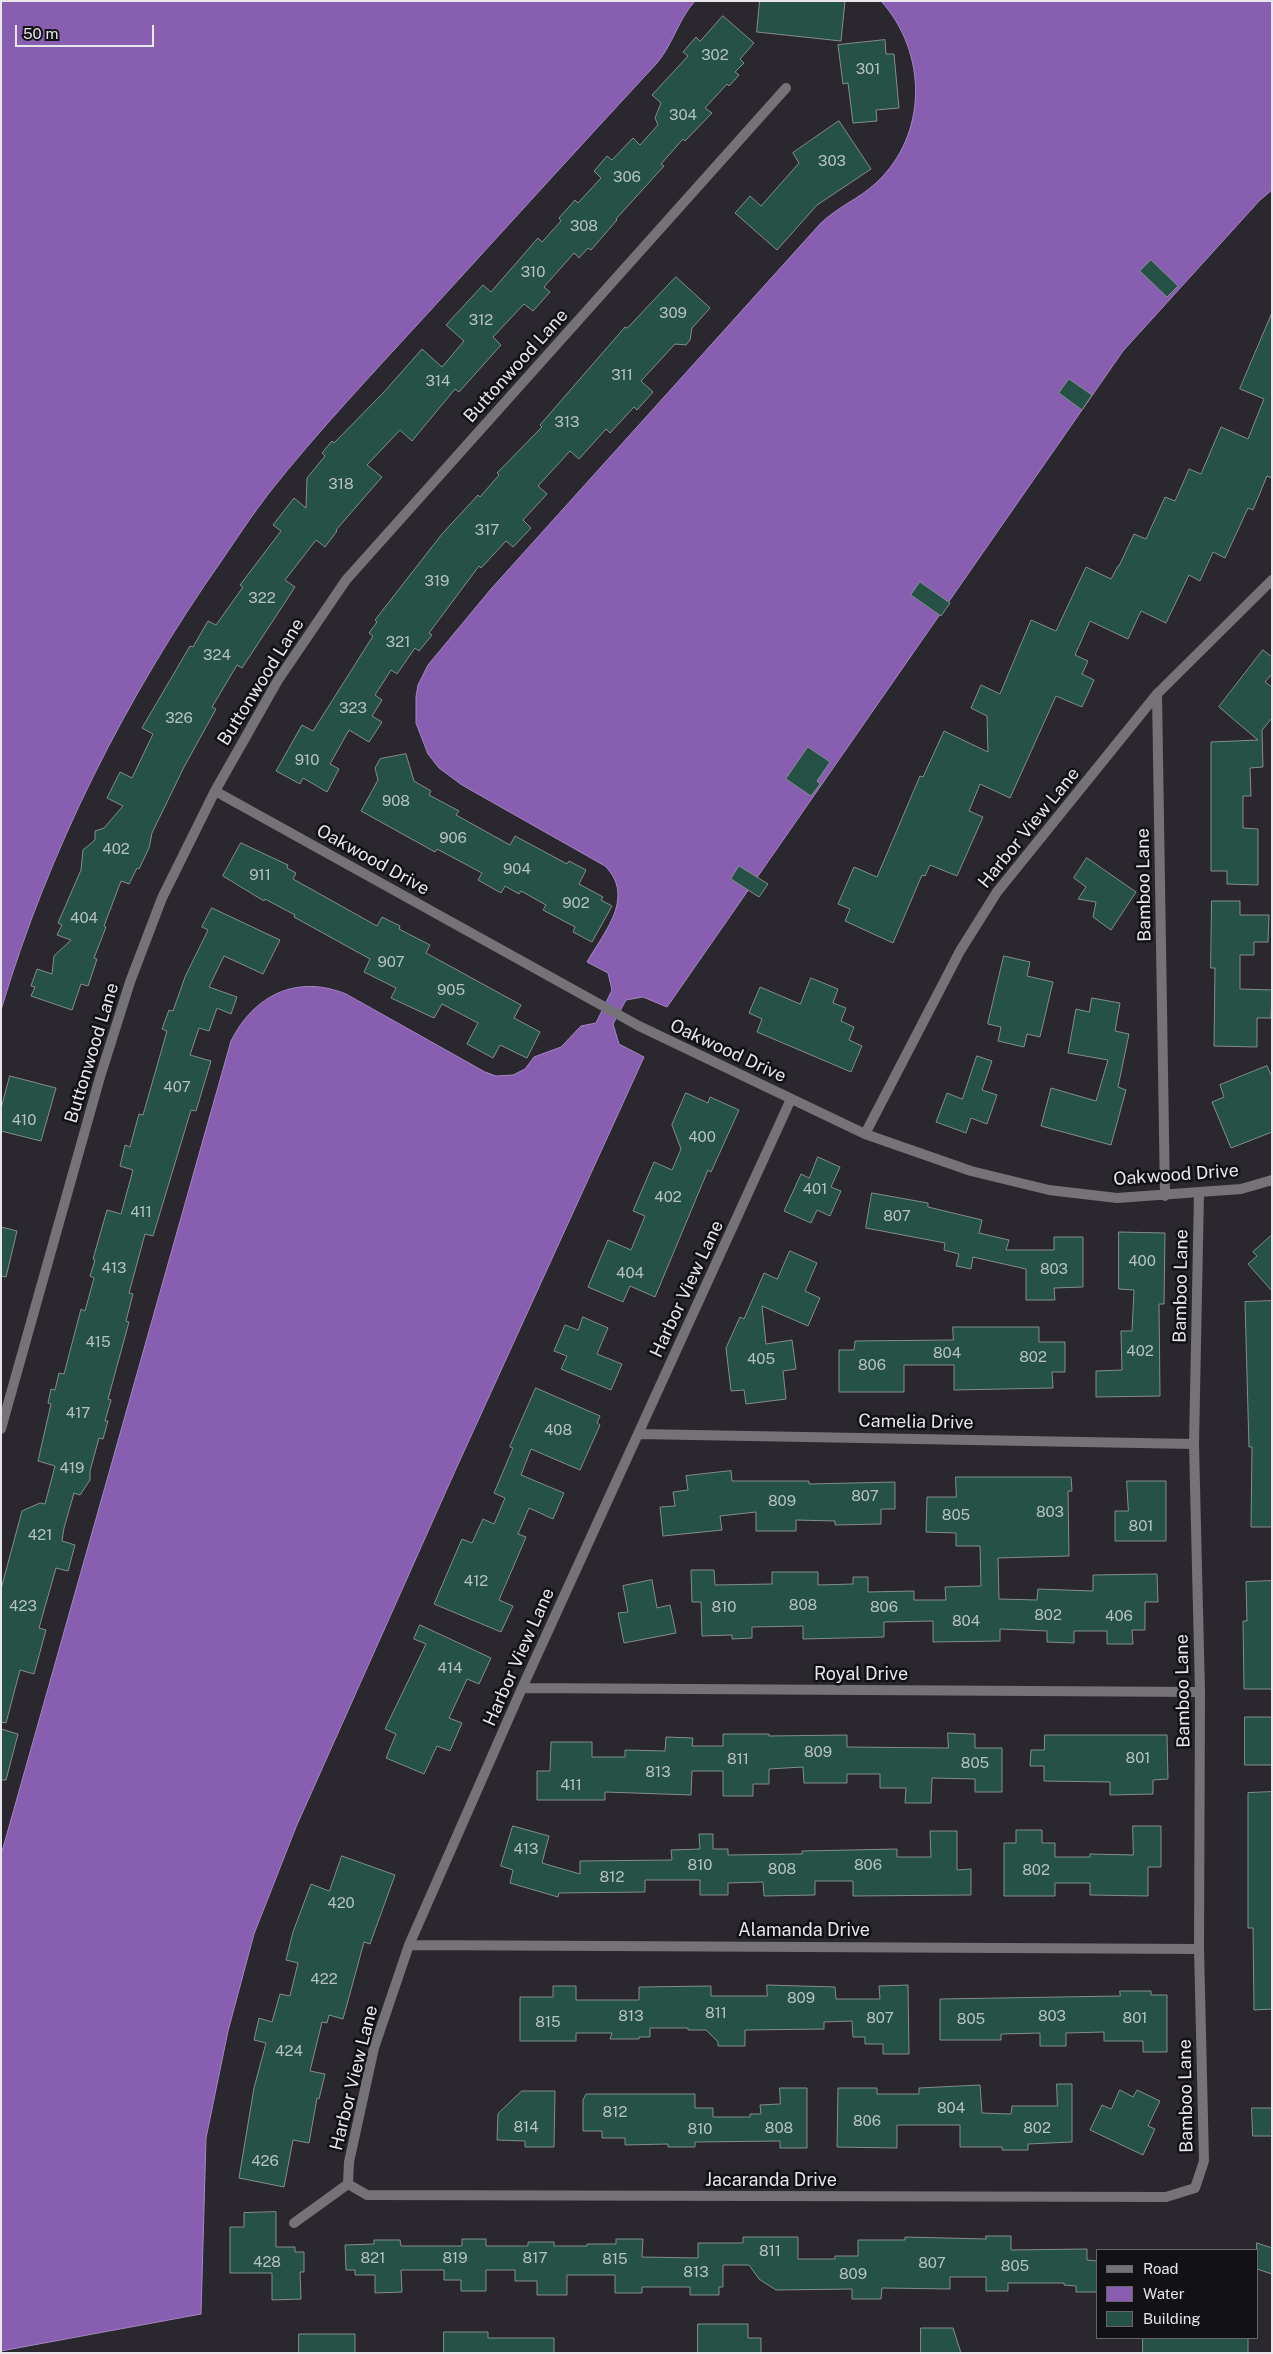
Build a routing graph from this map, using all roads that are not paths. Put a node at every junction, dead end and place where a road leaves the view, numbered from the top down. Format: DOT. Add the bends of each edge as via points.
graph roads {
  1 [pos="786,88"];
  2 [pos="1272,580"];
  3 [pos="1157,694"];
  4 [pos="215,791"];
  5 [pos="791,1099"];
  6 [pos="865,1134"];
  7 [pos="1272,1180"];
  8 [pos="1199,1193"];
  9 [pos="1165,1196"];
  10 [pos="1,1429"];
  11 [pos="638,1434"];
  12 [pos="1194,1444"];
  13 [pos="522,1688"];
  14 [pos="1200,1692"];
  15 [pos="409,1945"];
  16 [pos="1199,1948"];
  17 [pos="348,2184"];
  18 [pos="1195,2188"];
  19 [pos="294,2223"];
  1 -- 4 [label="street, Buttonwood Lane" via="346,580 278,680"];
  2 -- 3 [label="street, Harbor View Lane"];
  3 -- 6 [label="street, Harbor View Lane" via="997,892 960,951"];
  3 -- 9 [label="street, Bamboo Lane"];
  4 -- 5 [label="street, Oakwood Drive" via="639,1026"];
  4 -- 10 [label="street, Buttonwood Lane" via="162,898 130,982"];
  5 -- 6 [label="street, Oakwood Drive"];
  5 -- 11 [label="street, Harbor View Lane"];
  6 -- 9 [label="street, Oakwood Drive" via="971,1172 1049,1190 1117,1198"];
  7 -- 8 [label="street, Oakwood Drive" via="1241,1189"];
  8 -- 9 [label="street, Oakwood Drive"];
  8 -- 12 [label="street, Bamboo Lane"];
  11 -- 12 [label="street, Camelia Drive"];
  11 -- 13 [label="street, Harbor View Lane"];
  12 -- 14 [label="street, Bamboo Lane"];
  13 -- 14 [label="street, Royal Drive"];
  13 -- 15 [label="street, Harbor View Lane"];
  14 -- 16 [label="street, Bamboo Lane"];
  15 -- 16 [label="street, Alamanda Drive"];
  15 -- 17 [label="street, Harbor View Lane" via="374,2048 349,2162"];
  16 -- 18 [label="street, Bamboo Lane" via="1204,2161"];
  17 -- 18 [label="street, Jacaranda Drive" via="367,2195 397,2196 1166,2197"];
  17 -- 19 [label="street"];
}
